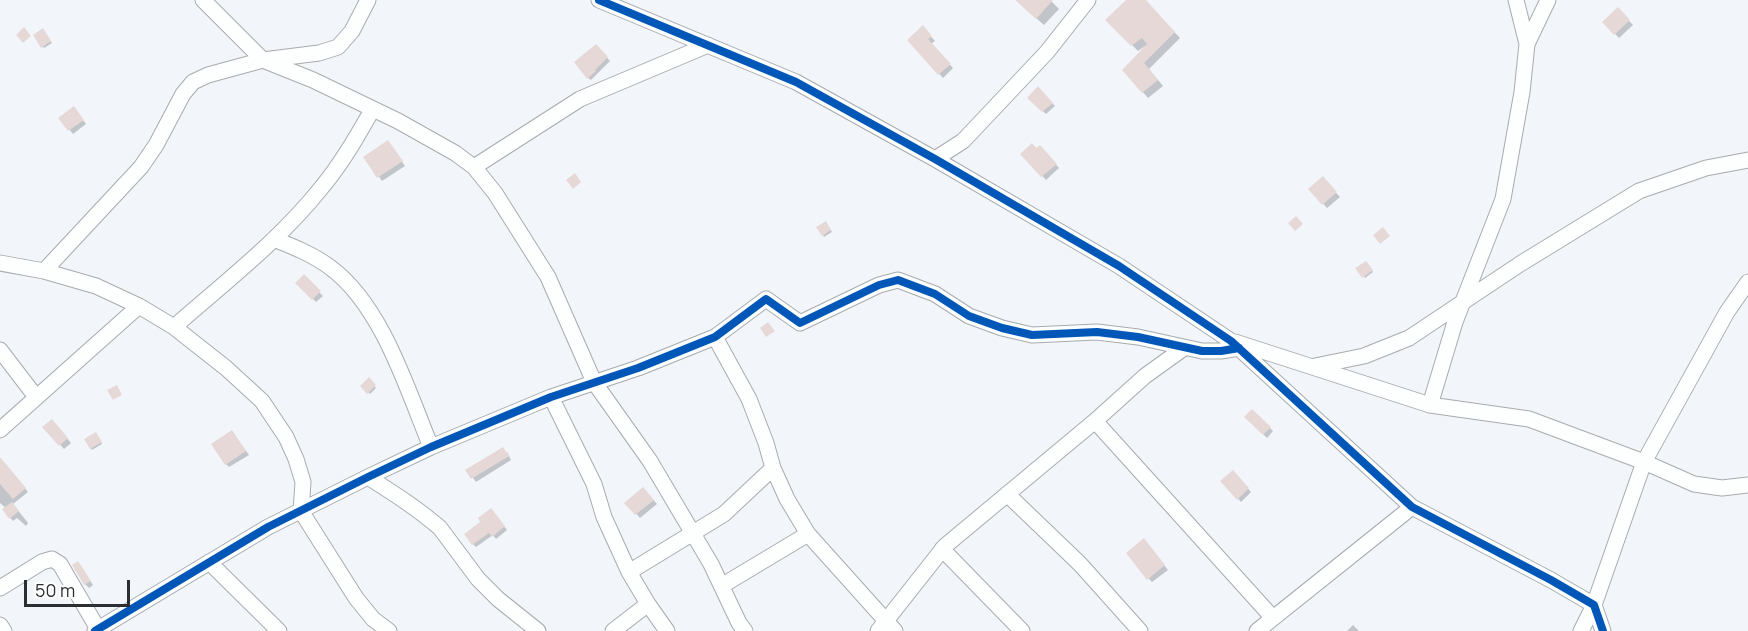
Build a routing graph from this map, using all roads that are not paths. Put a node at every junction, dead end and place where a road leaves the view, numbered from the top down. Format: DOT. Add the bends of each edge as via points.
graph roads {
  1 [pos="203,0"];
  2 [pos="368,0"];
  3 [pos="599,0"];
  4 [pos="1088,0"];
  5 [pos="1516,0"];
  6 [pos="1548,0"];
  7 [pos="1527,44"];
  8 [pos="708,45"];
  9 [pos="263,60"];
  10 [pos="372,110"];
  11 [pos="935,159"];
  12 [pos="1748,160"];
  13 [pos="474,167"];
  14 [pos="274,239"];
  15 [pos="0,263"];
  16 [pos="44,272"];
  17 [pos="1748,282"];
  18 [pos="1464,300"];
  19 [pos="139,306"];
  20 [pos="174,327"];
  21 [pos="715,338"];
  22 [pos="1235,344"];
  23 [pos="1184,348"];
  24 [pos="0,350"];
  25 [pos="1312,367"];
  26 [pos="594,382"];
  27 [pos="36,397"];
  28 [pos="551,397"];
  29 [pos="1430,405"];
  30 [pos="1095,421"];
  31 [pos="0,430"];
  32 [pos="431,447"];
  33 [pos="1644,462"];
  34 [pos="773,468"];
  35 [pos="368,477"];
  36 [pos="1748,485"];
  37 [pos="1007,494"];
  38 [pos="1413,507"];
  39 [pos="301,511"];
  40 [pos="692,532"];
  41 [pos="808,534"];
  42 [pos="942,549"];
  43 [pos="209,562"];
  44 [pos="629,572"];
  45 [pos="723,585"];
  46 [pos="0,588"];
  47 [pos="648,604"];
  48 [pos="1594,605"];
  49 [pos="1273,618"];
  50 [pos="0,625"];
  51 [pos="887,628"];
  52 [pos="97,630"];
  53 [pos="4,631"];
  54 [pos="279,631"];
  55 [pos="389,631"];
  56 [pos="538,631"];
  57 [pos="613,631"];
  58 [pos="668,631"];
  59 [pos="745,631"];
  60 [pos="1022,631"];
  61 [pos="1140,631"];
  62 [pos="1257,631"];
  63 [pos="1581,631"];
  64 [pos="1603,631"];
  1 -- 9 [label="street"];
  2 -- 9 [label="street" via="352,32 338,47"];
  3 -- 8 [label="street"];
  4 -- 11 [label="street" via="1047,52 963,141"];
  5 -- 7 [label="street"];
  6 -- 7 [label="street"];
  7 -- 18 [label="street" via="1503,199"];
  8 -- 11 [label="street" via="796,82"];
  8 -- 13 [label="street" via="580,99"];
  9 -- 10 [label="street"];
  9 -- 16 [label="street" via="193,82 141,167"];
  10 -- 13 [label="street"];
  10 -- 14 [label="street" via="321,189"];
  11 -- 22 [label="street" via="1119,266"];
  12 -- 18 [label="street" via="1706,168 1639,191"];
  13 -- 26 [label="street" via="548,277"];
  14 -- 20 [label="street"];
  14 -- 32 [label="street" via="310,254 351,286 382,330"];
  15 -- 16 [label="street"];
  16 -- 19 [label="street" via="96,286"];
  17 -- 33 [label="street" via="1727,312"];
  18 -- 25 [label="street" via="1409,338 1364,356"];
  18 -- 29 [label="street"];
  19 -- 20 [label="street"];
  19 -- 27 [label="street"];
  20 -- 39 [label="street" via="262,401 296,459 303,482"];
  21 -- 23 [label="street" via="766,299 800,323 879,285 898,280 1002,328 1032,335 1097,332"];
  21 -- 26 [label="street"];
  21 -- 34 [label="street" via="749,399"];
  22 -- 23 [label="street" via="1221,351"];
  22 -- 25 [label="street"];
  22 -- 38 [label="street"];
  23 -- 30 [label="street" via="1144,376"];
  24 -- 27 [label="street"];
  25 -- 29 [label="street"];
  26 -- 28 [label="street"];
  26 -- 40 [label="street" via="650,461"];
  27 -- 31 [label="street"];
  28 -- 32 [label="street"];
  28 -- 44 [label="street" via="594,484"];
  29 -- 33 [label="street" via="1529,419"];
  30 -- 37 [label="street"];
  30 -- 49 [label="street"];
  32 -- 35 [label="street"];
  33 -- 36 [label="street" via="1694,484 1722,488"];
  33 -- 48 [label="street"];
  34 -- 40 [label="street" via="724,514"];
  34 -- 41 [label="street"];
  35 -- 39 [label="street"];
  35 -- 56 [label="street" via="417,508 440,528 478,579"];
  37 -- 42 [label="street"];
  37 -- 61 [label="street" via="1080,564"];
  38 -- 48 [label="street"];
  38 -- 49 [label="street"];
  39 -- 43 [label="street"];
  39 -- 55 [label="street" via="357,598 373,619"];
  40 -- 44 [label="street"];
  40 -- 45 [label="street"];
  41 -- 45 [label="street"];
  41 -- 51 [label="street"];
  42 -- 51 [label="street"];
  42 -- 60 [label="street"];
  43 -- 52 [label="street"];
  43 -- 54 [label="street"];
  44 -- 47 [label="street"];
  45 -- 59 [label="street"];
  46 -- 52 [label="street" via="52,559 60,564"];
  47 -- 57 [label="street"];
  47 -- 58 [label="street"];
  48 -- 63 [label="street"];
  48 -- 64 [label="street"];
  49 -- 62 [label="street"];
  50 -- 53 [label="street"];
}
